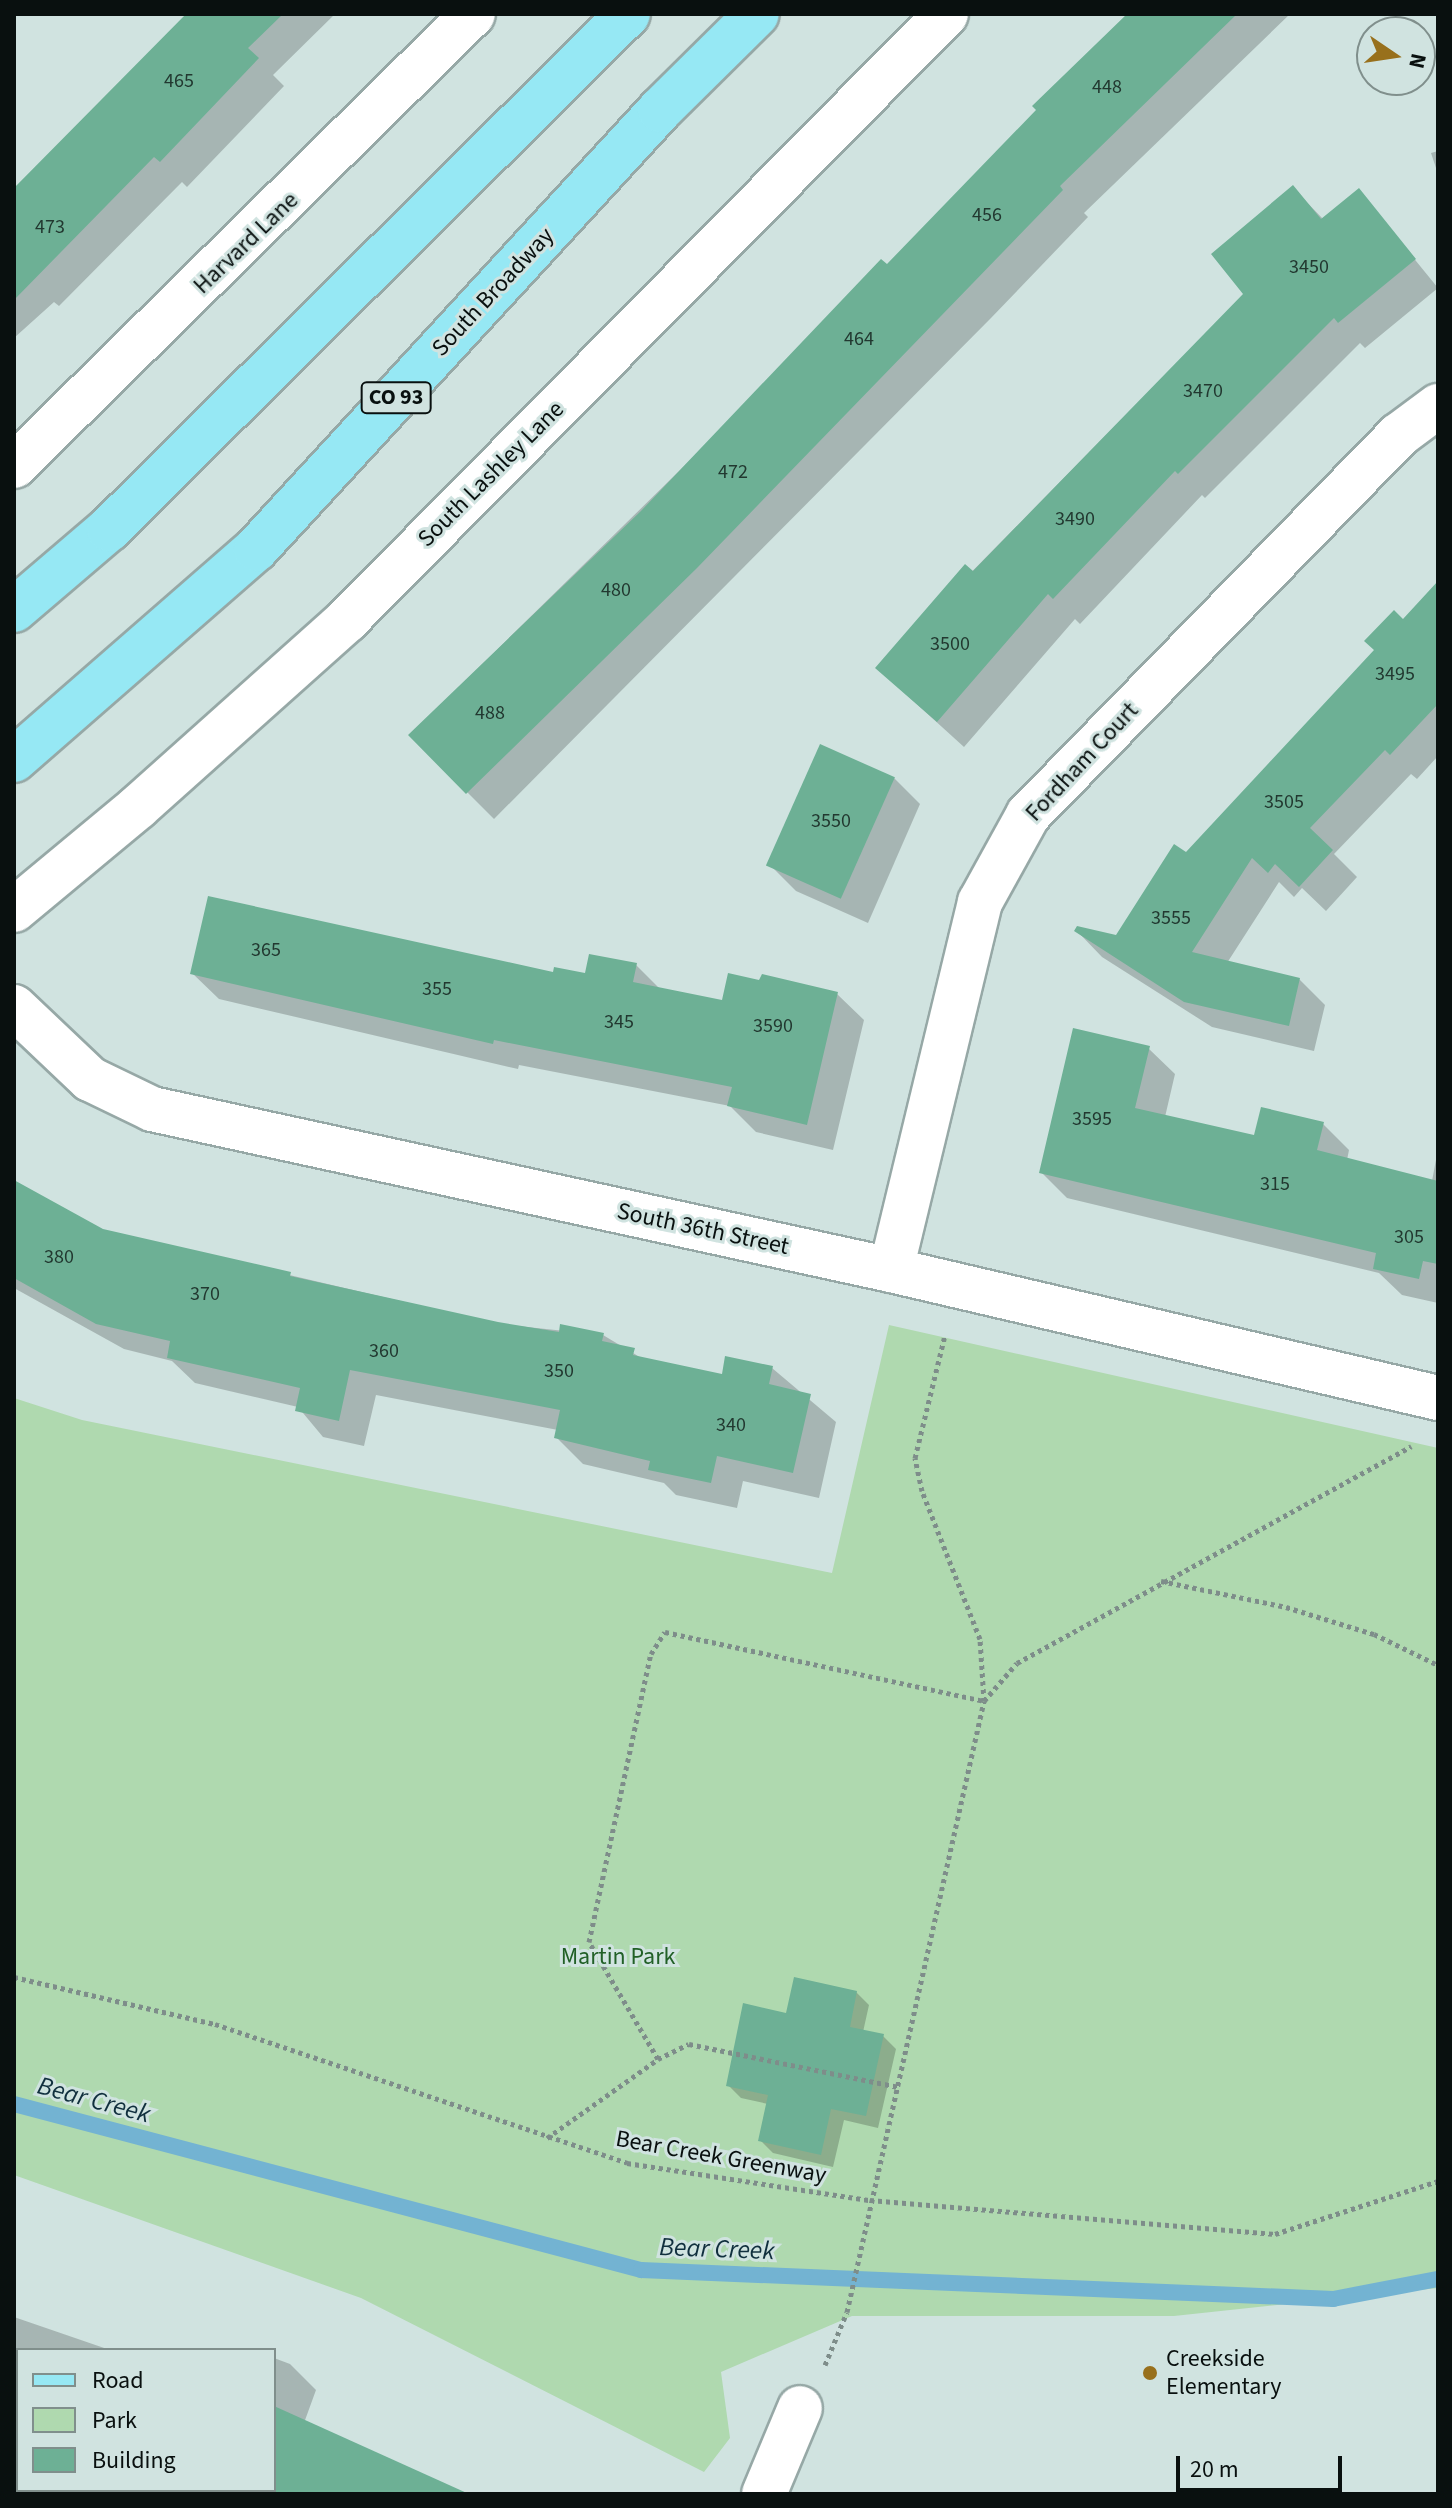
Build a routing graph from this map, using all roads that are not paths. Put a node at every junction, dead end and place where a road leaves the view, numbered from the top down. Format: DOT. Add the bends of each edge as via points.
graph roads {
  1 [pos="473,14"];
  2 [pos="628,14"];
  3 [pos="757,14"];
  4 [pos="946,14"];
  5 [pos="1438,406"];
  6 [pos="14,466"];
  7 [pos="14,610"];
  8 [pos="14,760"];
  9 [pos="14,910"];
  10 [pos="14,1007"];
  11 [pos="891,1270"];
  12 [pos="1430,1397"];
  13 [pos="800,2408"];
  14 [pos="764,2494"];
  1 -- 6 [label="street, Harvard Lane"];
  2 -- 7 [label="main road" via="109,529"];
  3 -- 8 [label="main road, South Broadway / CO 93" via="660,110 256,549"];
  4 -- 9 [label="street, South Lashley Lane" via="347,620"];
  5 -- 11 [label="street, Fordham Court" via="1399,435 1028,815 980,902"];
  10 -- 11 [label="street, South 36th Street" via="90,1079 152,1109"];
  11 -- 12 [label="street, South 36th Street"];
  13 -- 14 [label="street"];
}
